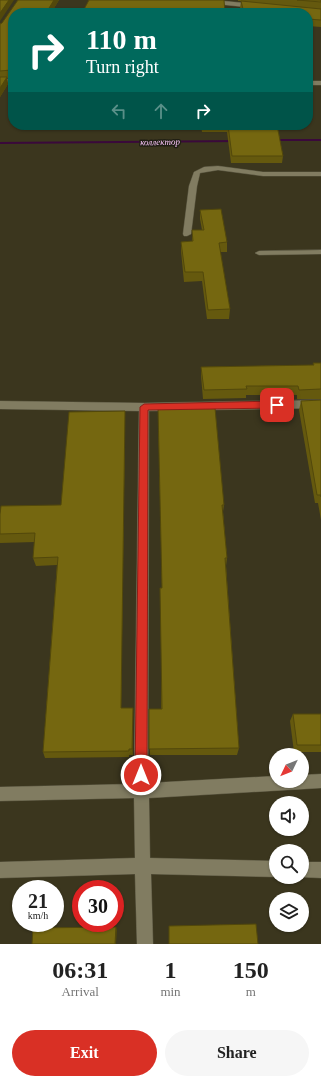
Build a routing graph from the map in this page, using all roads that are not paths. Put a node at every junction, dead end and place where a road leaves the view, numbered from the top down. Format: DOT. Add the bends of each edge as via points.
graph roads {
  1 [pos="197,0"];
  2 [pos="259,7"];
  3 [pos="321,174"];
  4 [pos="187,234"];
  5 [pos="321,252"];
  6 [pos="259,253"];
  7 [pos="321,404"];
  8 [pos="0,405"];
  9 [pos="144,407"];
  10 [pos="321,781"];
  11 [pos="141,791"];
  12 [pos="0,794"];
  13 [pos="143,866"];
  14 [pos="269,869"];
  15 [pos="0,870"];
  16 [pos="309,870"];
  17 [pos="321,870"];
  18 [pos="145,944"];
  1 -- 2 [label="street"];
  3 -- 4 [label="lane" via="256,173 204,168 197,172 193,186"];
  5 -- 6 [label="lane"];
  7 -- 9 [label="street"];
  8 -- 9 [label="street"];
  9 -- 11 [label="street"];
  10 -- 11 [label="street"];
  11 -- 12 [label="street"];
  11 -- 13 [label="street"];
  13 -- 14 [label="street"];
  13 -- 15 [label="street"];
  13 -- 18 [label="street"];
  16 -- 17 [label="street"];
}
